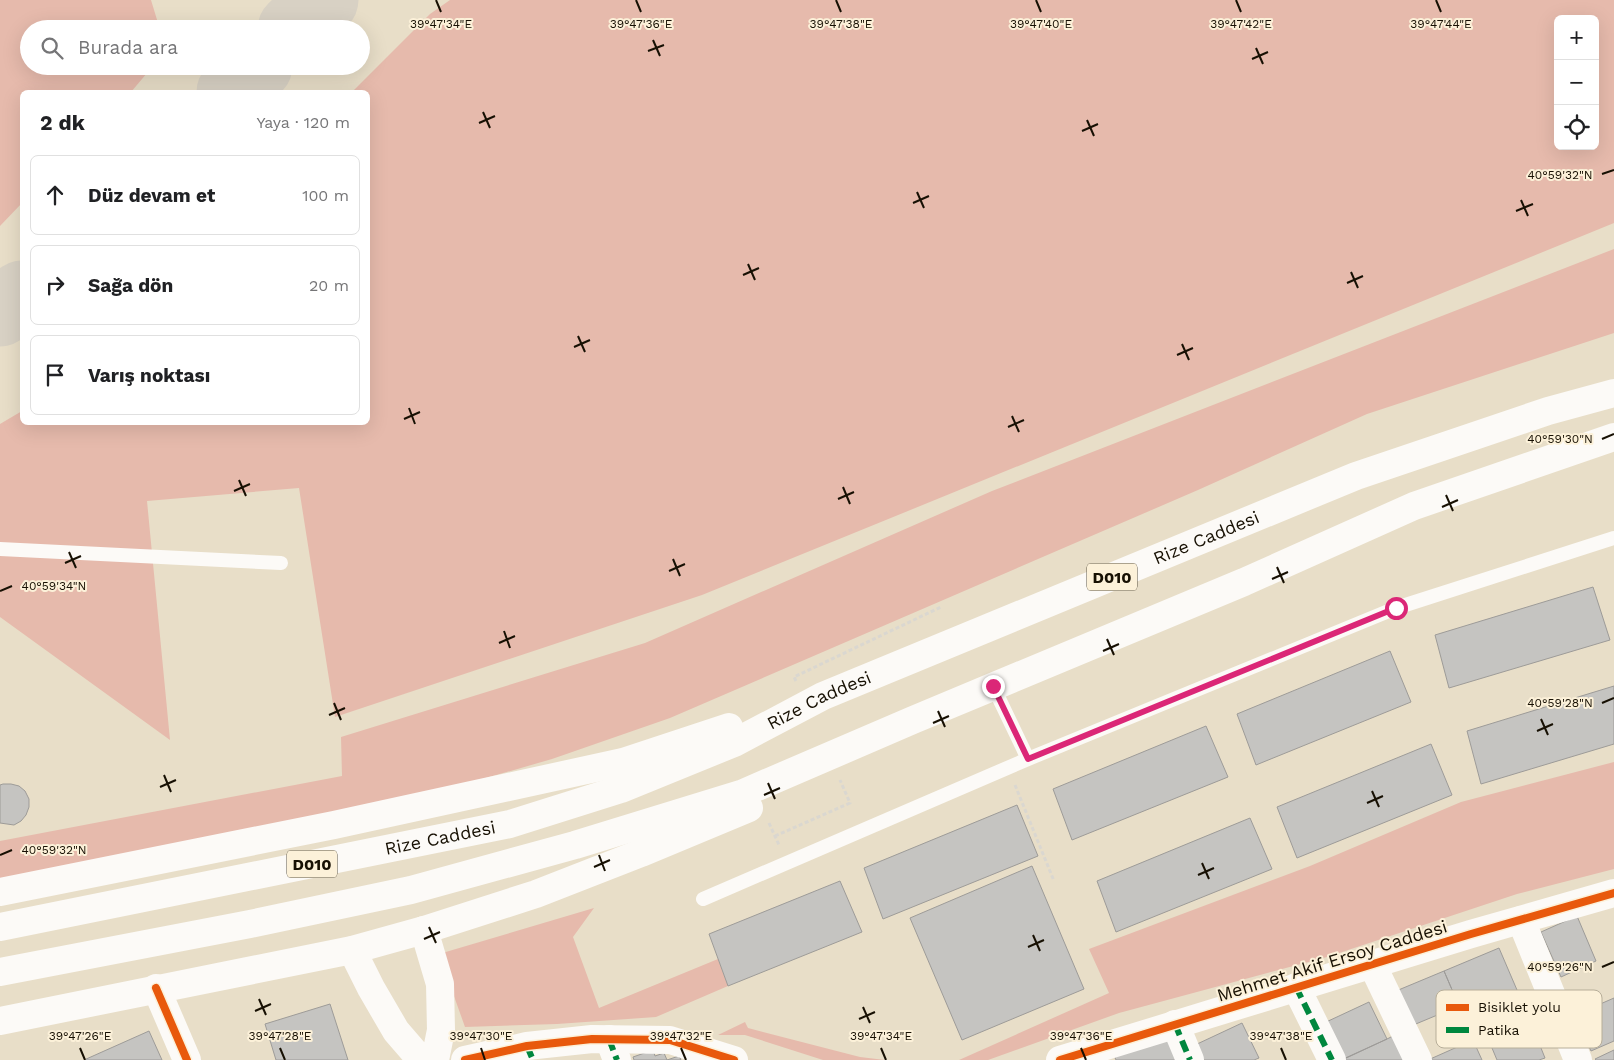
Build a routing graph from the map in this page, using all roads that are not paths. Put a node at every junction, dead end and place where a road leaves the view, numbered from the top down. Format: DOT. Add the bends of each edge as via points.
graph roads {
  1 [pos="1614,393"];
  2 [pos="1614,437"];
  3 [pos="1614,538"];
  4 [pos="0,549"];
  5 [pos="281,563"];
  6 [pos="993,686"];
  7 [pos="823,696"];
  8 [pos="886,731"];
  9 [pos="1028,759"];
  10 [pos="0,892"];
  11 [pos="1614,893"];
  12 [pos="703,900"];
  13 [pos="1521,920"];
  14 [pos="0,927"];
  15 [pos="424,930"];
  16 [pos="352,950"];
  17 [pos="1372,964"];
  18 [pos="0,972"];
  19 [pos="1296,987"];
  20 [pos="156,988"];
  21 [pos="1550,990"];
  22 [pos="0,1021"];
  23 [pos="1175,1024"];
  24 [pos="1573,1048"];
  25 [pos="613,1049"];
  26 [pos="530,1053"];
  27 [pos="719,1058"];
  28 [pos="187,1060"];
  29 [pos="421,1060"];
  30 [pos="435,1060"];
  31 [pos="465,1060"];
  32 [pos="1060,1060"];
  33 [pos="1190,1060"];
  34 [pos="1332,1060"];
  35 [pos="1418,1060"];
  36 [pos="1578,1060"];
  1 -- 7 [label="main road, Rize Caddesi / D010" via="1356,476"];
  2 -- 6 [label="main road" via="1414,506 1244,582"];
  3 -- 9 [label="lane" via="1396,608"];
  4 -- 5 [label="lane"];
  6 -- 8 [label="main road"];
  6 -- 9 [label="lane"];
  7 -- 10 [label="main road" via="623,762 297,833"];
  7 -- 14 [label="main road, Rize Caddesi / D010" via="734,743 622,789 510,824"];
  8 -- 15 [label="main road" via="802,785 536,894"];
  8 -- 18 [label="main road" via="741,794 575,845 411,890"];
  9 -- 12 [label="lane"];
  11 -- 13 [label="main road, Mehmet Akif Ersoy Caddesi"];
  13 -- 17 [label="main road, Mehmet Akif Ersoy Caddesi"];
  13 -- 21 [label="main road"];
  15 -- 16 [label="main road"];
  15 -- 30 [label="main road" via="440,984 442,1030"];
  16 -- 20 [label="main road"];
  16 -- 29 [label="main road" via="396,1031"];
  17 -- 19 [label="main road, Mehmet Akif Ersoy Caddesi"];
  17 -- 35 [label="main road"];
  19 -- 23 [label="main road, Mehmet Akif Ersoy Caddesi"];
  19 -- 34 [label="main road"];
  20 -- 22 [label="main road"];
  20 -- 28 [label="main road"];
  23 -- 32 [label="main road, Mehmet Akif Ersoy Caddesi"];
  23 -- 33 [label="main road"];
  24 -- 36 [label="main road"];
  25 -- 26 [label="main road" via="592,1039"];
  25 -- 27 [label="main road" via="670,1040"];
  26 -- 31 [label="main road"];
}
